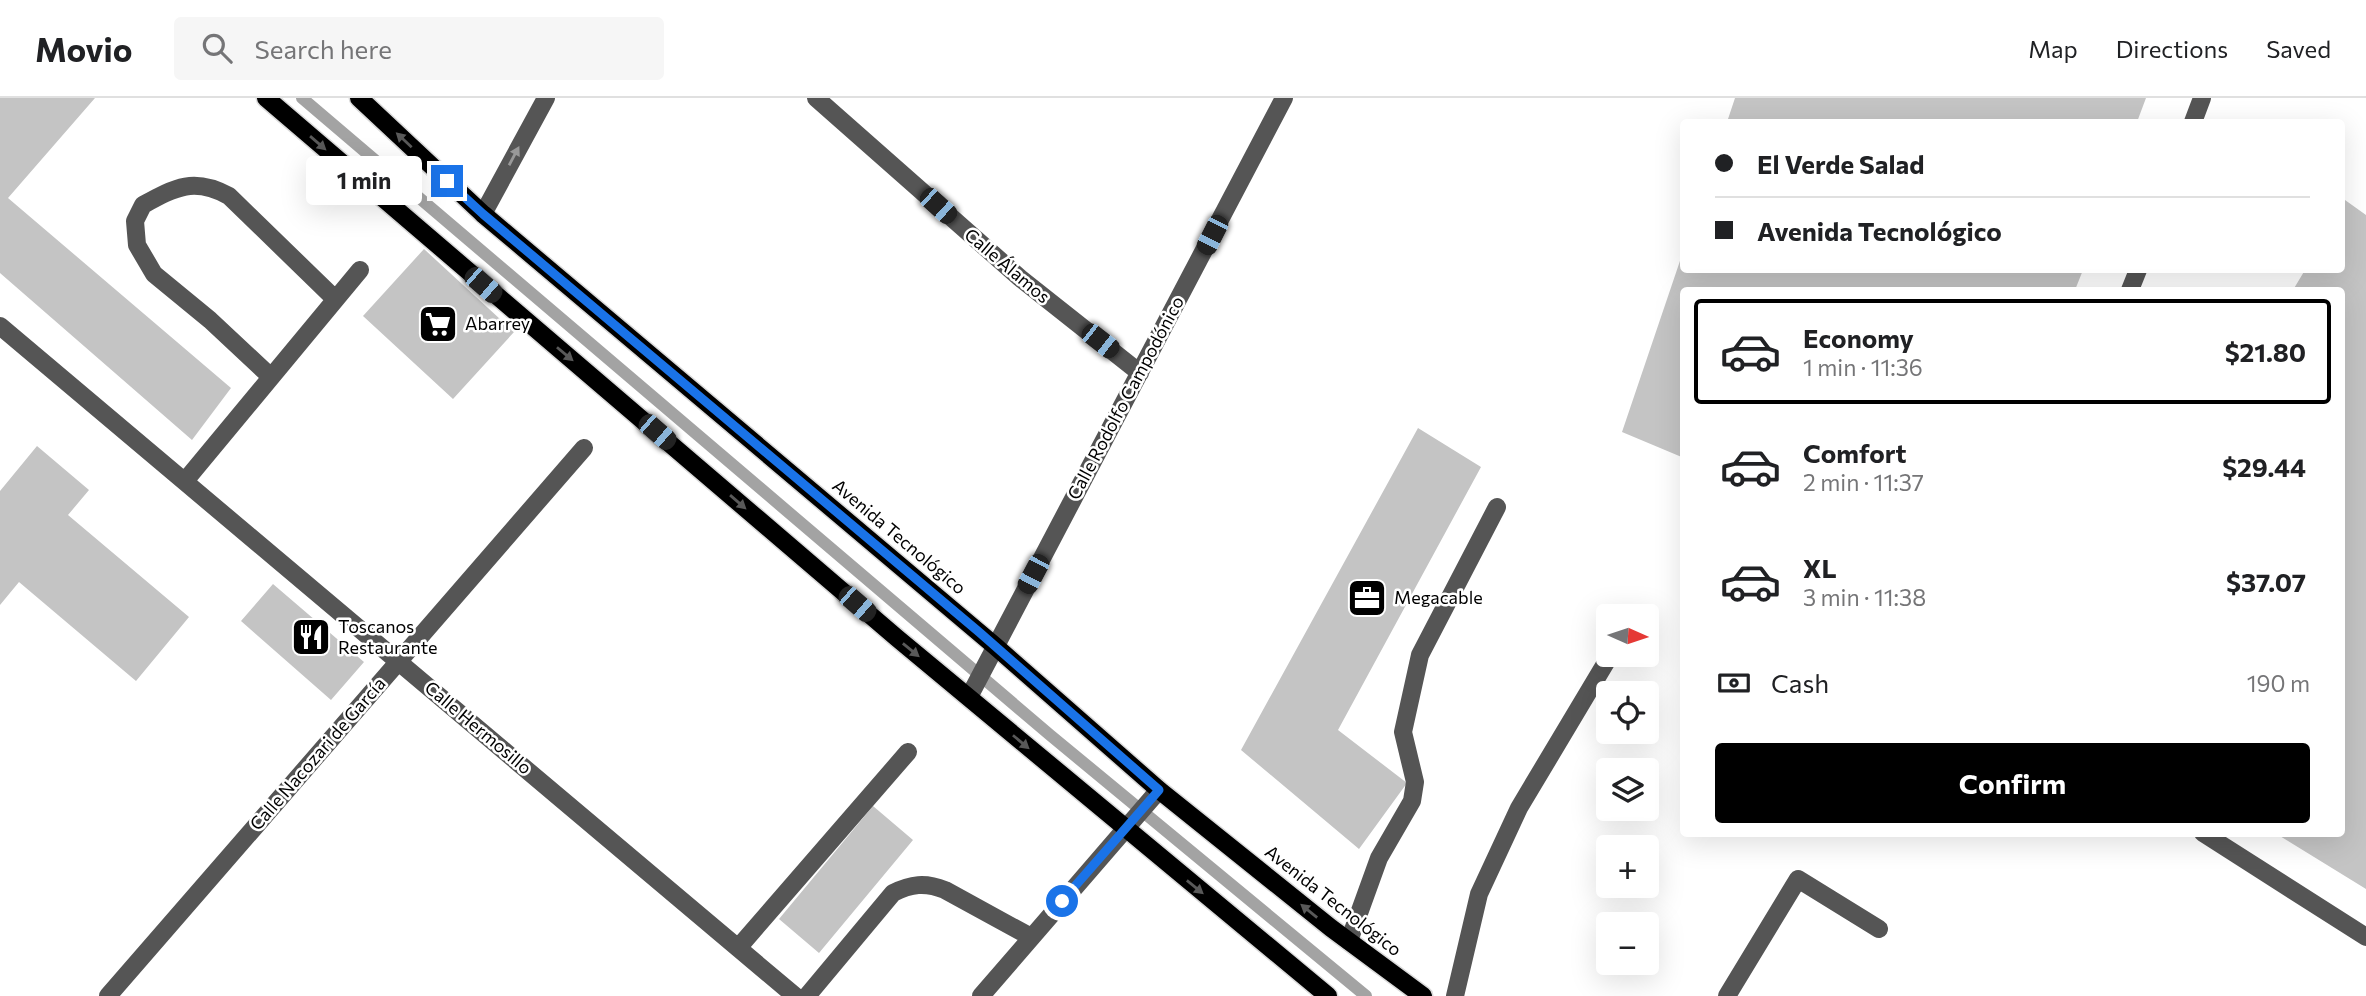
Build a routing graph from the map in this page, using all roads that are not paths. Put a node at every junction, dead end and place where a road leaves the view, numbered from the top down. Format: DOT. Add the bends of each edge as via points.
graph roads {
  1 [pos="266,98"];
  2 [pos="359,98"];
  3 [pos="546,98"];
  4 [pos="816,98"];
  5 [pos="1284,98"];
  6 [pos="2202,98"];
  7 [pos="2194,119"];
  8 [pos="483,214"];
  9 [pos="360,270"];
  10 [pos="335,299"];
  11 [pos="0,326"];
  12 [pos="1140,373"];
  13 [pos="271,377"];
  14 [pos="584,449"];
  15 [pos="185,481"];
  16 [pos="1497,507"];
  17 [pos="995,646"];
  18 [pos="399,661"];
  19 [pos="1603,667"];
  20 [pos="969,697"];
  21 [pos="908,752"];
  22 [pos="1159,790"];
  23 [pos="1124,830"];
  24 [pos="2209,837"];
  25 [pos="1879,929"];
  26 [pos="1031,937"];
  27 [pos="2366,937"];
  28 [pos="1349,941"];
  29 [pos="738,948"];
  30 [pos="108,996"];
  31 [pos="795,996"];
  32 [pos="807,996"];
  33 [pos="981,996"];
  34 [pos="1328,996"];
  35 [pos="1423,996"];
  36 [pos="1455,996"];
  37 [pos="1727,996"];
  1 -- 20 [label="main road, one-way"];
  8 -- 2 [label="main road, Avenida Tecnológico, one-way"];
  8 -- 3 [label="street, one-way"];
  4 -- 12 [label="street, Calle Álamos" via="1020,278"];
  5 -- 12 [label="street, Calle Rodolfo Campodónico"];
  6 -- 7 [label="street"];
  8 -- 17 [label="main road, Avenida Tecnológico"];
  9 -- 10 [label="street"];
  10 -- 13 [label="street"];
  10 -- 13 [label="street" via="229,196 209,185 191,185 143,205 135,221 137,245 154,274"];
  11 -- 15 [label="street, Calle Hermosillo"];
  12 -- 17 [label="street, Calle Rodolfo Campodónico"];
  13 -- 15 [label="street"];
  14 -- 18 [label="street, Calle Nacozari de García"];
  15 -- 18 [label="street, Calle Hermosillo"];
  16 -- 28 [label="street" via="1420,655 1403,732 1415,782 1412,800 1379,858"];
  17 -- 20 [label="street, Calle Rodolfo Campodónico"];
  17 -- 22 [label="main road, Avenida Tecnológico"];
  18 -- 29 [label="street, Calle Hermosillo"];
  18 -- 30 [label="street, Calle Nacozari de García"];
  19 -- 36 [label="street" via="1513,820 1479,894"];
  20 -- 23 [label="main road, one-way"];
  21 -- 29 [label="street"];
  22 -- 23 [label="street"];
  28 -- 22 [label="main road, Avenida Tecnológico, one-way"];
  23 -- 26 [label="street"];
  23 -- 34 [label="main road, one-way"];
  24 -- 27 [label="street"];
  25 -- 37 [label="street" via="1798,879"];
  26 -- 32 [label="street" via="945,890 908,886 893,893"];
  26 -- 33 [label="street"];
  28 -- 35 [label="main road, Avenida Tecnológico"];
  29 -- 31 [label="street, Calle Hermosillo"];
}
